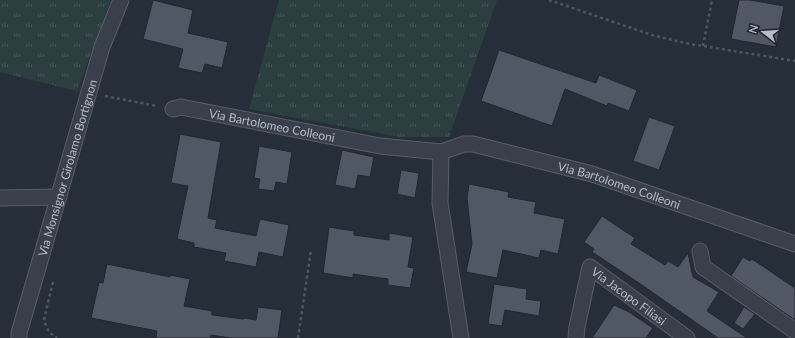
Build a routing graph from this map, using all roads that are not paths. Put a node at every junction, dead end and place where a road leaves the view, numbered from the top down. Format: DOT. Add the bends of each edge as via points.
graph roads {
  1 [pos="121,0"];
  2 [pos="173,109"];
  3 [pos="441,152"];
  4 [pos="59,196"];
  5 [pos="0,198"];
  6 [pos="795,244"];
  7 [pos="700,251"];
  8 [pos="795,331"];
  9 [pos="19,338"];
  10 [pos="460,338"];
  11 [pos="576,338"];
  12 [pos="687,338"];
  1 -- 4 [label="street, Via Monsignor Girolamo Bortignon" via="102,47"];
  2 -- 3 [label="street, Via Bartolomeo Colleoni" via="181,107 380,146"];
  3 -- 6 [label="street, Via Bartolomeo Colleoni" via="464,144 473,144 592,174"];
  3 -- 10 [label="street" via="440,203"];
  4 -- 5 [label="street"];
  4 -- 9 [label="street, Via Monsignor Girolamo Bortignon"];
  7 -- 8 [label="street" via="703,267"];
  11 -- 12 [label="street, Via Jacopo Filiasi" via="590,267"];
}
